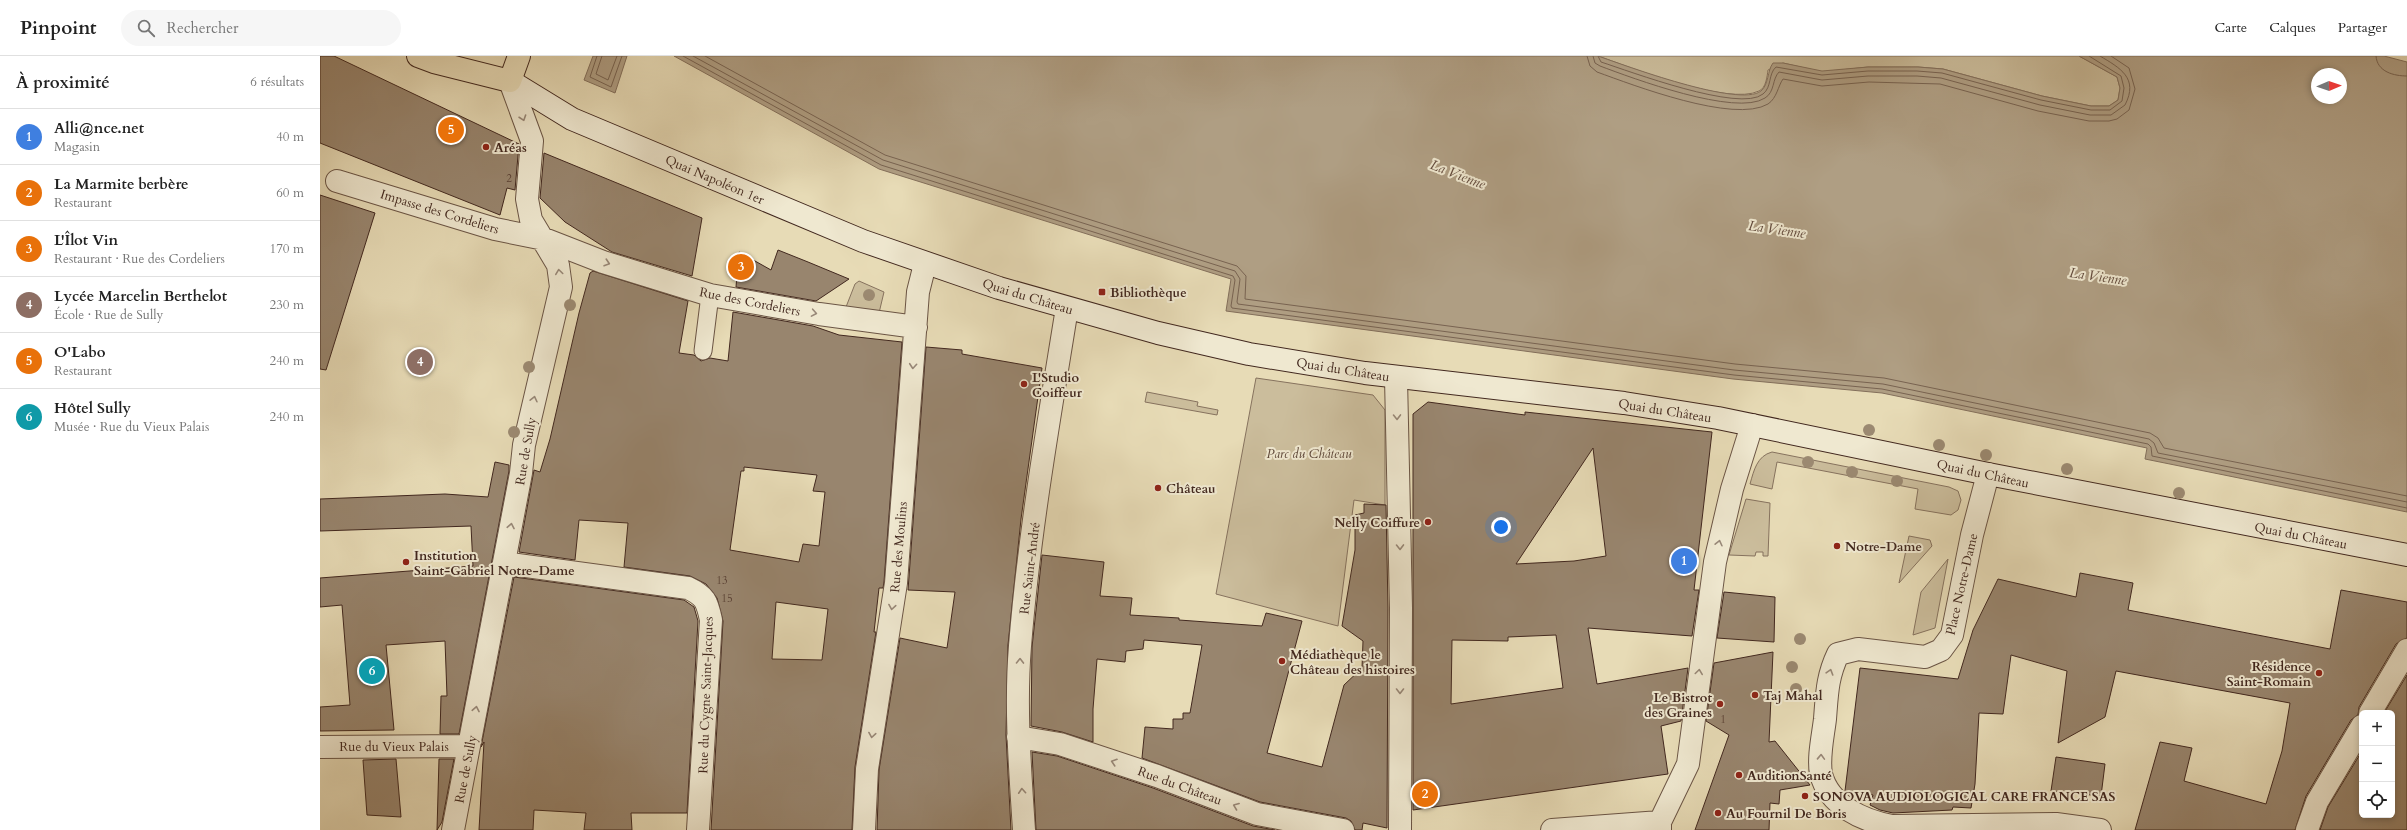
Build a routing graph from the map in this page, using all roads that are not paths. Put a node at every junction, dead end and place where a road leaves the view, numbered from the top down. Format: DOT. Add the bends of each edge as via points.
graph roads {
  1 [pos="418,56"];
  2 [pos="519,56"];
  3 [pos="510,81"];
  4 [pos="337,181"];
  5 [pos="544,238"];
  6 [pos="925,264"];
  7 [pos="710,295"];
  8 [pos="1066,308"];
  9 [pos="916,327"];
  10 [pos="703,351"];
  11 [pos="1396,378"];
  12 [pos="1752,425"];
  13 [pos="1988,474"];
  14 [pos="2407,555"];
  15 [pos="504,563"];
  16 [pos="2407,650"];
  17 [pos="2372,710"];
  18 [pos="2359,731"];
  19 [pos="1018,737"];
  20 [pos="469,746"];
  21 [pos="320,747"];
  22 [pos="1251,822"];
  23 [pos="1660,826"];
  24 [pos="1962,828"];
  25 [pos="453,830"];
  26 [pos="698,830"];
  27 [pos="864,830"];
  28 [pos="1024,830"];
  29 [pos="1342,830"];
  30 [pos="1400,830"];
  31 [pos="1552,830"];
  32 [pos="2100,830"];
  33 [pos="2307,830"];
  1 -- 3 [label="main road"];
  2 -- 3 [label="main road"];
  3 -- 5 [label="street, Rue de Sully, one-way" via="532,141 527,199 531,220"];
  3 -- 6 [label="street, Quai Napoléon 1er" via="572,119 863,241"];
  4 -- 5 [label="street, Impasse des Cordeliers" via="496,229"];
  5 -- 7 [label="street, Rue des Cordeliers, one-way" via="603,262"];
  15 -- 5 [label="street, Rue de Sully, one-way" via="522,473 524,445 561,288 558,265"];
  6 -- 8 [label="street, Quai du Château"];
  6 -- 9 [label="street, Rue des Moulins" via="918,292"];
  7 -- 9 [label="street, Rue des Cordeliers, one-way"];
  7 -- 10 [label="lane"];
  8 -- 11 [label="street, Quai du Château" via="1249,354"];
  19 -- 8 [label="street, Rue Saint-André, one-way" via="1020,647 1034,523"];
  9 -- 27 [label="street, Rue des Moulins, one-way" via="896,583 867,768"];
  11 -- 12 [label="street, Quai du Château" via="1624,403"];
  11 -- 30 [label="street, one-way" via="1401,608"];
  12 -- 13 [label="street, Quai du Château"];
  23 -- 12 [label="street, one-way" via="1688,764 1715,562 1732,489"];
  13 -- 14 [label="street, Quai du Château"];
  24 -- 13 [label="street, Place Notre-Dame, one-way" via="1892,826 1858,816 1842,805 1829,790 1821,775 1821,756 1829,672 1838,654 1858,649 1925,657 1941,650 1952,635 1972,536"];
  20 -- 15 [label="street, Rue de Sully, one-way"];
  15 -- 26 [label="street, Rue du Cygne Saint-Jacques" via="688,588 701,594 708,606 711,620"];
  16 -- 17 [label="street"];
  18 -- 33 [label="street" via="2317,802"];
  22 -- 19 [label="street, Rue du Château, one-way" via="1157,776 1060,744"];
  28 -- 19 [label="street, Rue Saint-André, one-way"];
  20 -- 21 [label="street, Rue du Vieux Palais"];
  20 -- 25 [label="street, Rue de Sully"];
  22 -- 29 [label="street, Rue du Château"];
  23 -- 31 [label="street"];
  24 -- 32 [label="street, Place Notre-Dame" via="2056,824"];
}
